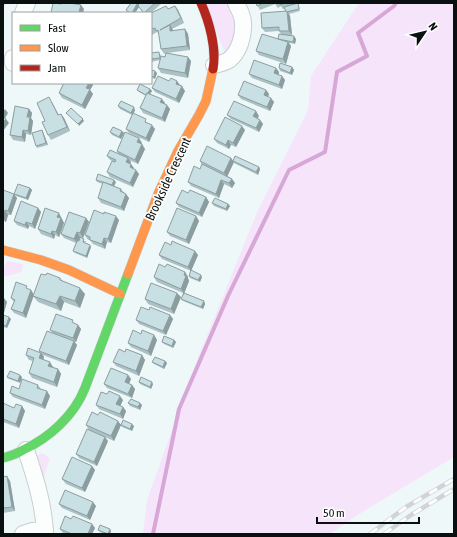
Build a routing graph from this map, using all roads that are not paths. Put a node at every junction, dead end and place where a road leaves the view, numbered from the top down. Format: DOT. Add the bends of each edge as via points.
graph roads {
  1 [pos="201,3"];
  2 [pos="236,3"];
  3 [pos="214,65"];
  4 [pos="3,250"];
  5 [pos="120,294"];
  6 [pos="26,450"];
  7 [pos="3,458"];
  8 [pos="45,532"];
  9 [pos="23,534"];
  1 -- 3 [label="street, Brookside Crescent" via="211,32"];
  2 -- 3 [label="street" via="244,23 240,45 228,60"];
  3 -- 5 [label="street, Brookside Crescent" via="206,101 158,194"];
  4 -- 5 [label="street" via="69,270"];
  5 -- 6 [label="street, Brookside Crescent" via="83,393 61,424"];
  6 -- 7 [label="street, Brookside Crescent"];
  6 -- 8 [label="street" via="42,506"];
  8 -- 9 [label="street" via="32,531"];
}
